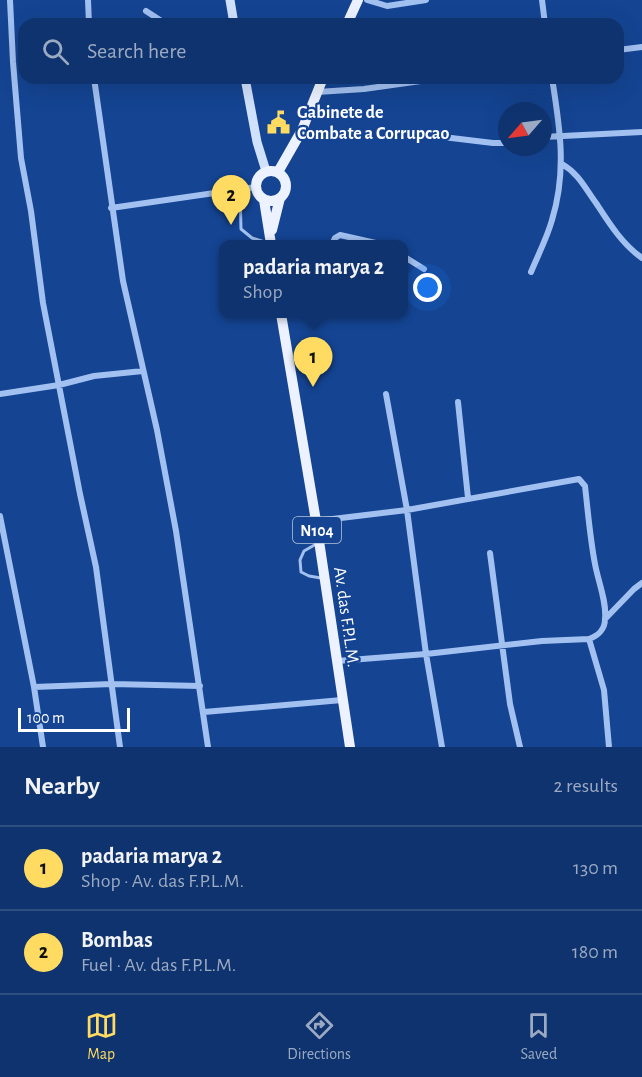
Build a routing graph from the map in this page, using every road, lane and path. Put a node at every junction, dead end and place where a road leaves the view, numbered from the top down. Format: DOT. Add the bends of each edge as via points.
graph roads {
  1 [pos="10,0"];
  2 [pos="88,0"];
  3 [pos="230,0"];
  4 [pos="358,0"];
  5 [pos="367,0"];
  6 [pos="426,0"];
  7 [pos="542,0"];
  8 [pos="146,11"];
  9 [pos="89,18"];
  10 [pos="157,18"];
  11 [pos="233,18"];
  12 [pos="350,18"];
  13 [pos="544,18"];
  14 [pos="642,47"];
  15 [pos="624,49"];
  16 [pos="95,84"];
  17 [pos="246,84"];
  18 [pos="320,84"];
  19 [pos="399,84"];
  20 [pos="553,84"];
  21 [pos="317,92"];
  22 [pos="642,132"];
  23 [pos="552,136"];
  24 [pos="561,136"];
  25 [pos="442,137"];
  26 [pos="498,143"];
  27 [pos="562,164"];
  28 [pos="266,171"];
  29 [pos="278,172"];
  30 [pos="255,187"];
  31 [pos="240,189"];
  32 [pos="280,198"];
  33 [pos="264,200"];
  34 [pos="111,208"];
  35 [pos="264,240"];
  36 [pos="270,240"];
  37 [pos="270,240"];
  38 [pos="334,240"];
  39 [pos="362,240"];
  40 [pos="642,258"];
  41 [pos="408,259"];
  42 [pos="424,269"];
  43 [pos="531,272"];
  44 [pos="282,318"];
  45 [pos="143,372"];
  46 [pos="59,386"];
  47 [pos="0,394"];
  48 [pos="386,394"];
  49 [pos="458,402"];
  50 [pos="468,498"];
  51 [pos="407,510"];
  52 [pos="0,516"];
  53 [pos="316,521"];
  54 [pos="319,542"];
  55 [pos="490,553"];
  56 [pos="0,556"];
  57 [pos="8,556"];
  58 [pos="324,578"];
  59 [pos="642,583"];
  60 [pos="605,619"];
  61 [pos="589,639"];
  62 [pos="501,646"];
  63 [pos="426,654"];
  64 [pos="337,661"];
  65 [pos="112,684"];
  66 [pos="200,686"];
  67 [pos="34,687"];
  68 [pos="342,700"];
  69 [pos="204,712"];
  70 [pos="43,747"];
  71 [pos="120,747"];
  72 [pos="208,747"];
  73 [pos="350,747"];
  74 [pos="442,747"];
  75 [pos="520,747"];
  76 [pos="609,747"];
  1 -- 46 [label="street" via="21,158"];
  2 -- 9 [label="street"];
  3 -- 11 [label="main road"];
  4 -- 12 [label="main road"];
  5 -- 6 [label="street" via="387,6"];
  7 -- 13 [label="street"];
  8 -- 10 [label="street"];
  14 -- 15 [label="street"];
  16 -- 34 [label="street"];
  17 -- 28 [label="main road"];
  18 -- 21 [label="main road"];
  19 -- 21 [label="street"];
  20 -- 24 [label="street"];
  21 -- 29 [label="main road" via="302,130"];
  22 -- 24 [label="street"];
  23 -- 24 [label="street"];
  24 -- 27 [label="street"];
  25 -- 26 [label="street"];
  27 -- 40 [label="street" via="578,176 619,236"];
  27 -- 43 [label="street" via="552,222"];
  28 -- 29 [label="main road"];
  28 -- 30 [label="main road"];
  29 -- 32 [label="main road" via="286,184"];
  30 -- 31 [label="street"];
  30 -- 33 [label="main road"];
  31 -- 34 [label="street"];
  31 -- 35 [label="lane" via="241,229 252,238"];
  32 -- 33 [label="main road"];
  32 -- 36 [label="main road"];
  33 -- 37 [label="main road"];
  34 -- 45 [label="street"];
  38 -- 39 [label="street" via="339,235"];
  41 -- 42 [label="street"];
  44 -- 53 [label="main road, Av. das F.P.L.M. / N104"];
  45 -- 46 [label="street" via="94,376"];
  45 -- 66 [label="street" via="176,531"];
  46 -- 47 [label="street"];
  46 -- 65 [label="street" via="96,567"];
  48 -- 51 [label="street"];
  49 -- 50 [label="street"];
  50 -- 51 [label="street"];
  50 -- 60 [label="street" via="579,478 583,481"];
  51 -- 53 [label="street"];
  51 -- 63 [label="street"];
  52 -- 57 [label="street"];
  53 -- 54 [label="main road, Av. das F.P.L.M. / N104"];
  54 -- 58 [label="main road, Av. das F.P.L.M. / N104"];
  54 -- 58 [label="lane" via="304,551 301,572"];
  55 -- 62 [label="street"];
  56 -- 57 [label="street"];
  57 -- 67 [label="street"];
  58 -- 64 [label="main road, Av. das F.P.L.M. / N104"];
  59 -- 60 [label="street"];
  60 -- 61 [label="street" via="602,631"];
  61 -- 62 [label="street"];
  61 -- 76 [label="street" via="604,690"];
  62 -- 63 [label="street"];
  62 -- 75 [label="street"];
  63 -- 64 [label="street"];
  63 -- 74 [label="street"];
  64 -- 68 [label="main road, Av. das F.P.L.M. / N104"];
  65 -- 66 [label="street"];
  65 -- 67 [label="street"];
  65 -- 71 [label="street"];
  66 -- 69 [label="street"];
  67 -- 70 [label="street"];
  68 -- 69 [label="street"];
  68 -- 73 [label="main road, Av. das F.P.L.M. / N104"];
  69 -- 72 [label="street"];
}
